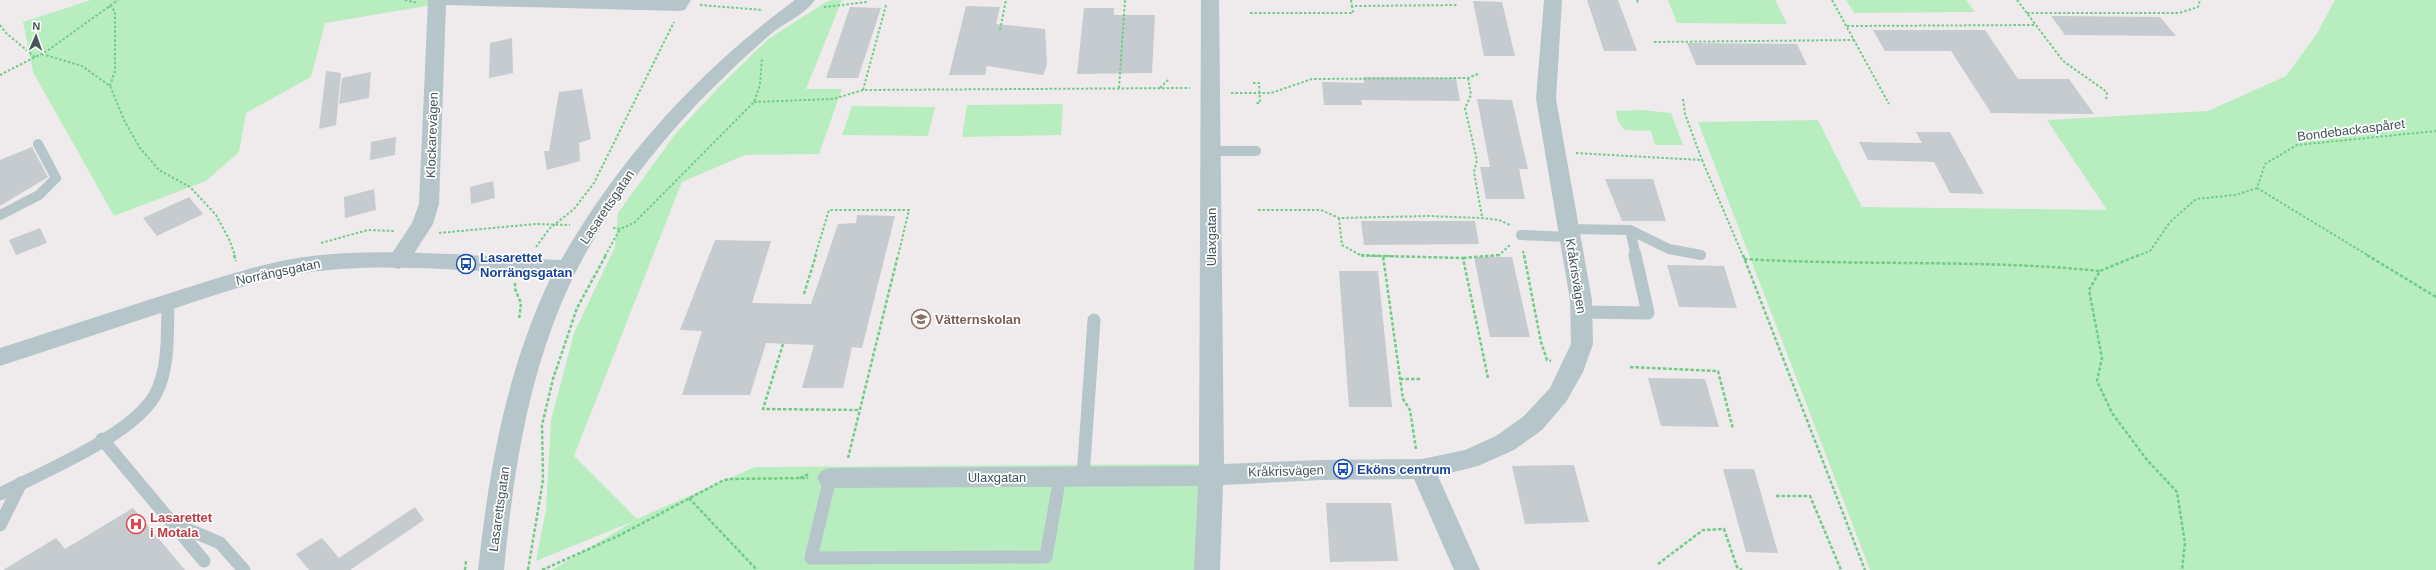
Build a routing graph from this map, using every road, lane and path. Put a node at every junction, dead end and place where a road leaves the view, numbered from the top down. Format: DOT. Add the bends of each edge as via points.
graph roads {
  1 [pos="118,0"];
  2 [pos="436,0"];
  3 [pos="806,0"];
  4 [pos="1006,0"];
  5 [pos="1125,0"];
  6 [pos="1210,0"];
  7 [pos="1351,0"];
  8 [pos="1553,0"];
  9 [pos="1832,0"];
  10 [pos="2017,0"];
  11 [pos="2200,0"];
  12 [pos="681,3"];
  13 [pos="886,5"];
  14 [pos="1458,5"];
  15 [pos="109,6"];
  16 [pos="1352,6"];
  17 [pos="1250,13"];
  18 [pos="2027,14"];
  19 [pos="0,25"];
  20 [pos="2035,25"];
  21 [pos="1847,26"];
  22 [pos="1000,30"];
  23 [pos="1855,40"];
  24 [pos="1654,42"];
  25 [pos="751,44"];
  26 [pos="42,54"];
  27 [pos="36,58"];
  28 [pos="1478,74"];
  29 [pos="0,75"];
  30 [pos="1468,78"];
  31 [pos="1168,80"];
  32 [pos="1253,83"];
  33 [pos="110,86"];
  34 [pos="1119,88"];
  35 [pos="1159,88"];
  36 [pos="863,90"];
  37 [pos="1211,90"];
  38 [pos="1259,93"];
  39 [pos="1683,99"];
  40 [pos="2106,101"];
  41 [pos="754,102"];
  42 [pos="1254,103"];
  43 [pos="1889,104"];
  44 [pos="2436,131"];
  45 [pos="38,144"];
  46 [pos="1211,151"];
  47 [pos="1256,151"];
  48 [pos="1554,152"];
  49 [pos="1702,160"];
  50 [pos="2258,188"];
  51 [pos="1258,210"];
  52 [pos="0,215"];
  53 [pos="1482,217"];
  54 [pos="1339,218"];
  55 [pos="556,224"];
  56 [pos="592,226"];
  57 [pos="620,228"];
  58 [pos="1630,230"];
  59 [pos="1569,233"];
  60 [pos="1521,235"];
  61 [pos="1701,255"];
  62 [pos="1383,256"];
  63 [pos="1463,258"];
  64 [pos="1744,259"];
  65 [pos="398,261"];
  66 [pos="237,266"];
  67 [pos="568,268"];
  68 [pos="2100,271"];
  69 [pos="804,294"];
  70 [pos="2436,297"];
  71 [pos="168,302"];
  72 [pos="1582,312"];
  73 [pos="1094,320"];
  74 [pos="783,344"];
  75 [pos="0,356"];
  76 [pos="1630,367"];
  77 [pos="1571,372"];
  78 [pos="1488,378"];
  79 [pos="1400,379"];
  80 [pos="1420,379"];
  81 [pos="859,410"];
  82 [pos="1733,429"];
  83 [pos="102,439"];
  84 [pos="848,459"];
  85 [pos="1422,469"];
  86 [pos="1211,474"];
  87 [pos="1072,477"];
  88 [pos="830,478"];
  89 [pos="21,483"];
  90 [pos="0,494"];
  91 [pos="1776,496"];
  92 [pos="689,498"];
  93 [pos="174,523"];
  94 [pos="0,525"];
  95 [pos="204,561"];
  96 [pos="1658,564"];
  97 [pos="244,570"];
  98 [pos="491,570"];
  99 [pos="528,570"];
  100 [pos="542,570"];
  101 [pos="757,570"];
  102 [pos="1207,570"];
  103 [pos="1467,570"];
  104 [pos="1742,570"];
  105 [pos="1841,570"];
  106 [pos="1865,570"];
  107 [pos="2182,570"];
  1 -- 15 [label="path"];
  2 -- 12 [label="street"];
  2 -- 65 [label="street, Klockarevägen" via="429,204 422,224"];
  3 -- 25 [label="street, Lasarettsgatan"];
  4 -- 22 [label="path"];
  5 -- 34 [label="path"];
  6 -- 37 [label="street, Ulaxgatan"];
  7 -- 16 [label="path"];
  8 -- 48 [label="street, Kråkrisvägen" via="1546,100"];
  9 -- 21 [label="path"];
  10 -- 18 [label="path"];
  11 -- 18 [label="path" via="2198,7 2179,13"];
  13 -- 36 [label="path"];
  14 -- 16 [label="path"];
  15 -- 26 [label="path"];
  15 -- 33 [label="path" via="115,11 115,71"];
  16 -- 17 [label="path" via="1353,13"];
  18 -- 20 [label="path"];
  19 -- 27 [label="path"];
  20 -- 21 [label="path"];
  20 -- 40 [label="path" via="2063,61 2107,92"];
  21 -- 23 [label="path"];
  23 -- 24 [label="path"];
  23 -- 43 [label="path"];
  25 -- 41 [label="path" via="763,47 760,85"];
  25 -- 56 [label="street, Lasarettsgatan" via="714,77 662,133"];
  26 -- 27 [label="path"];
  26 -- 33 [label="path" via="82,66"];
  27 -- 29 [label="path"];
  28 -- 30 [label="path"];
  30 -- 38 [label="path" via="1312,79 1271,93"];
  30 -- 53 [label="path" via="1471,95 1465,108 1477,160 1474,172"];
  31 -- 35 [label="path"];
  32 -- 38 [label="path" via="1259,83"];
  33 -- 66 [label="path" via="125,122 140,148 159,170 190,187 216,215 230,241"];
  34 -- 35 [label="path"];
  34 -- 36 [label="path"];
  35 -- 37 [label="path"];
  36 -- 41 [label="path" via="833,99"];
  37 -- 38 [label="path"];
  37 -- 46 [label="street, Ulaxgatan"];
  38 -- 42 [label="path" via="1260,103"];
  39 -- 49 [label="path" via="1685,114"];
  41 -- 57 [label="path" via="634,223"];
  44 -- 50 [label="path, Bondebackaspåret" via="2297,145 2265,164"];
  45 -- 52 [label="lane" via="56,178 41,192"];
  46 -- 47 [label="lane"];
  46 -- 86 [label="street, Ulaxgatan"];
  48 -- 49 [label="path"];
  48 -- 59 [label="street, Kråkrisvägen"];
  49 -- 64 [label="path"];
  50 -- 68 [label="path" via="2235,195 2196,199 2170,222 2150,251"];
  50 -- 70 [label="path"];
  51 -- 54 [label="path" via="1321,210"];
  53 -- 54 [label="path"];
  53 -- 60 [label="path" via="1506,222"];
  54 -- 62 [label="path" via="1342,245 1362,256"];
  55 -- 56 [label="path"];
  56 -- 57 [label="path"];
  56 -- 67 [label="street, Lasarettsgatan"];
  57 -- 99 [label="path" via="577,308 553,379 542,425 543,480"];
  58 -- 59 [label="lane"];
  58 -- 61 [label="lane" via="1669,249"];
  58 -- 72 [label="lane" via="1648,313"];
  59 -- 60 [label="lane"];
  59 -- 72 [label="street, Kråkrisvägen"];
  60 -- 63 [label="path" via="1497,257"];
  60 -- 77 [label="path" via="1541,342 1548,360"];
  62 -- 63 [label="path"];
  62 -- 79 [label="path"];
  63 -- 78 [label="path"];
  64 -- 68 [label="path" via="1797,263 1886,262 2056,266"];
  64 -- 106 [label="path"];
  65 -- 67 [label="street, Norrängsgatan"];
  65 -- 71 [label="street, Norrängsgatan" via="303,265"];
  67 -- 98 [label="street, Lasarettsgatan" via="543,320 522,392 500,492"];
  68 -- 107 [label="path" via="2089,290 2102,358 2097,381 2112,413 2147,460 2177,492 2185,543"];
  69 -- 81 [label="path" via="829,210 909,210"];
  71 -- 75 [label="street, Norrängsgatan"];
  71 -- 83 [label="lane" via="162,371 154,396 140,414"];
  72 -- 77 [label="street, Kråkrisvägen" via="1582,344"];
  73 -- 87 [label="lane"];
  74 -- 81 [label="path" via="763,409"];
  76 -- 82 [label="path" via="1718,372"];
  77 -- 85 [label="street, Kråkrisvägen" via="1547,409 1533,423 1504,443 1469,459"];
  79 -- 80 [label="path"];
  79 -- 85 [label="path" via="1403,400 1410,410"];
  81 -- 84 [label="path"];
  83 -- 89 [label="lane"];
  83 -- 93 [label="lane"];
  85 -- 86 [label="street, Kråkrisvägen"];
  85 -- 103 [label="street"];
  86 -- 87 [label="street, Ulaxgatan"];
  86 -- 102 [label="street, Ulaxgatan"];
  87 -- 88 [label="street, Ulaxgatan"];
  87 -- 88 [label="lane" via="1046,558 811,558"];
  88 -- 92 [label="path" via="730,479"];
  89 -- 90 [label="lane"];
  89 -- 94 [label="lane"];
  91 -- 105 [label="path" via="1810,496"];
  92 -- 100 [label="path" via="620,536"];
  92 -- 101 [label="path"];
  93 -- 95 [label="lane"];
  93 -- 97 [label="lane" via="220,542"];
  96 -- 104 [label="path" via="1703,530 1724,529 1737,567"];
}
